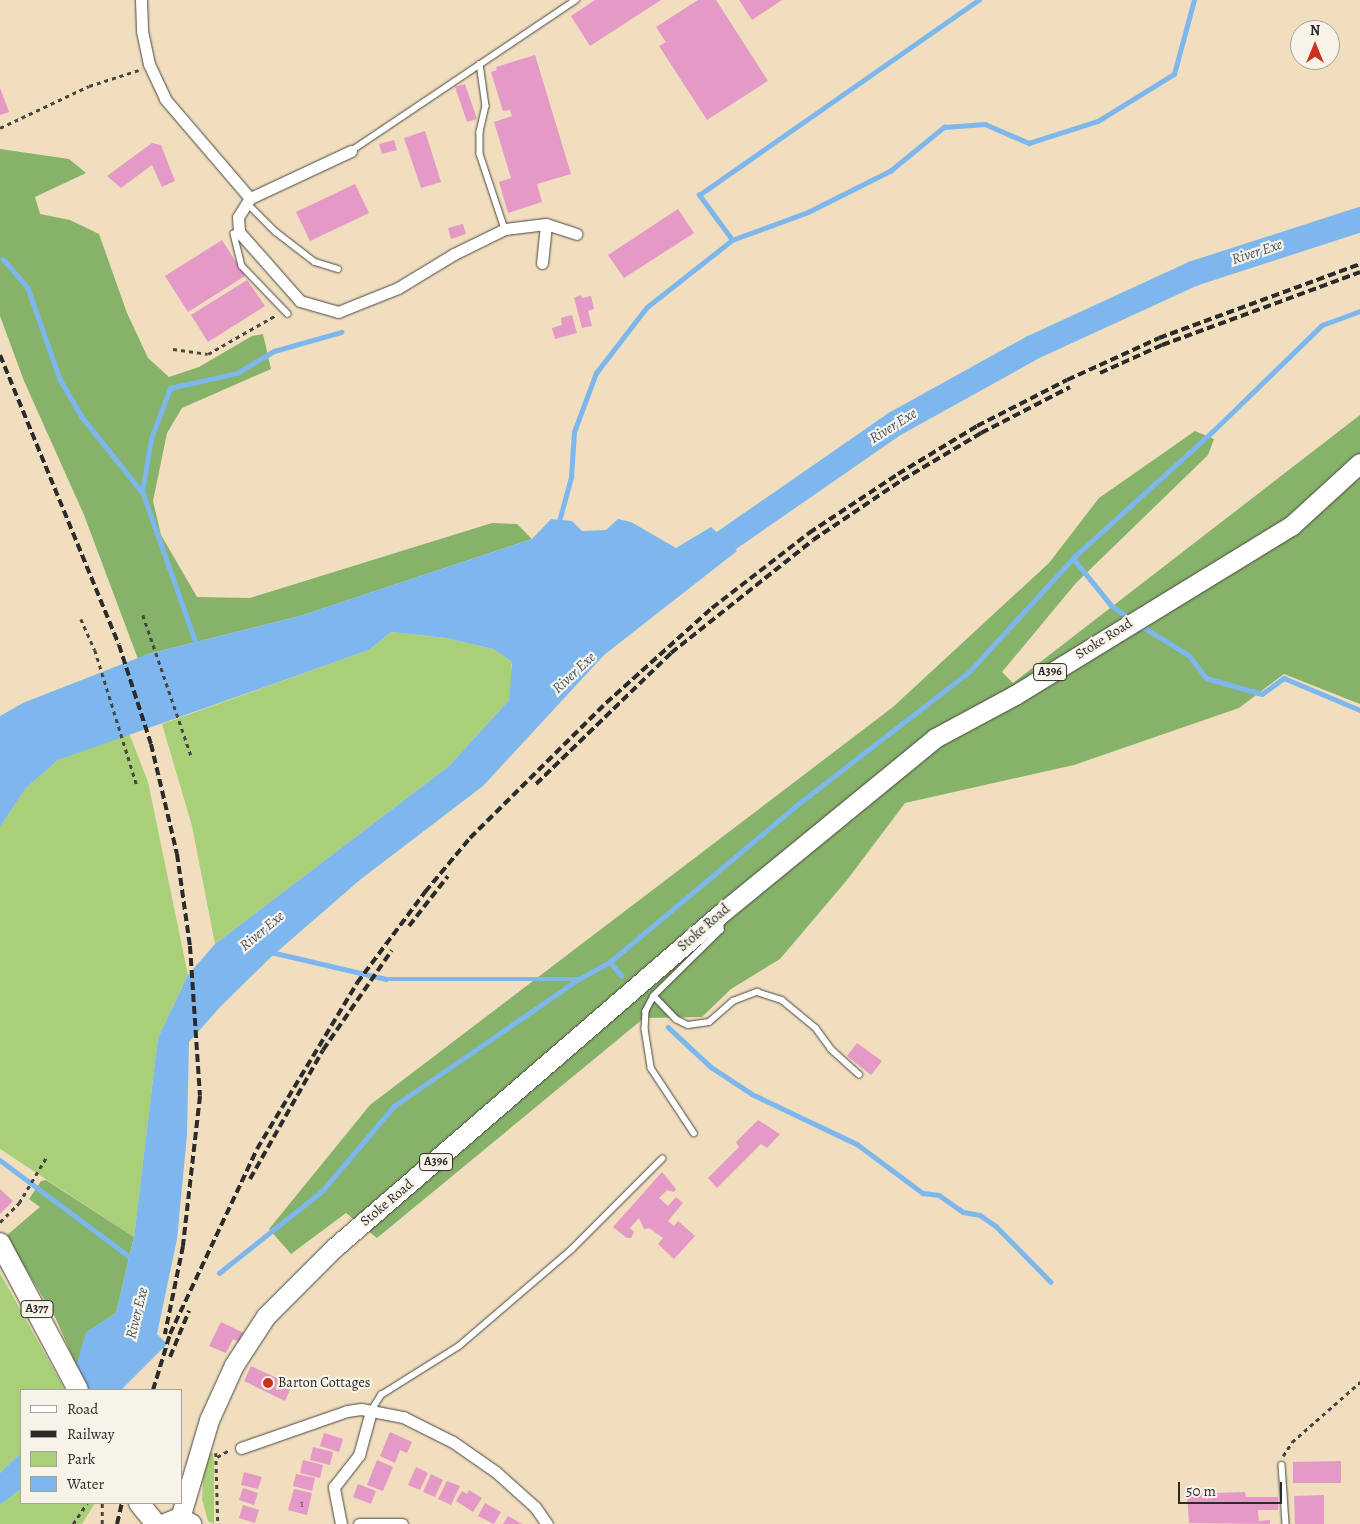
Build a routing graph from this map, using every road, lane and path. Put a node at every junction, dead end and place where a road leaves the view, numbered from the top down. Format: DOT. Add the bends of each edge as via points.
graph roads {
  1 [pos="142,0"];
  2 [pos="576,0"];
  3 [pos="149,64"];
  4 [pos="480,64"];
  5 [pos="0,128"];
  6 [pos="351,150"];
  7 [pos="249,200"];
  8 [pos="546,224"];
  9 [pos="505,229"];
  10 [pos="239,232"];
  11 [pos="576,234"];
  12 [pos="542,262"];
  13 [pos="338,268"];
  14 [pos="288,314"];
  15 [pos="173,349"];
  16 [pos="1360,463"];
  17 [pos="143,615"];
  18 [pos="81,619"];
  19 [pos="192,758"];
  20 [pos="137,786"];
  21 [pos="719,915"];
  22 [pos="654,996"];
  23 [pos="859,1074"];
  24 [pos="694,1133"];
  25 [pos="47,1156"];
  26 [pos="662,1159"];
  27 [pos="0,1222"];
  28 [pos="0,1243"];
  29 [pos="1360,1382"];
  30 [pos="74,1383"];
  31 [pos="371,1411"];
  32 [pos="200,1447"];
  33 [pos="241,1448"];
  34 [pos="1282,1465"];
  35 [pos="86,1504"];
  36 [pos="102,1504"];
  37 [pos="140,1504"];
  38 [pos="179,1522"];
  39 [pos="73,1524"];
  40 [pos="102,1524"];
  41 [pos="156,1524"];
  42 [pos="218,1524"];
  43 [pos="341,1524"];
  44 [pos="359,1524"];
  45 [pos="402,1524"];
  46 [pos="547,1524"];
  47 [pos="1286,1524"];
  1 -- 3 [label="street" via="142,31"];
  2 -- 4 [label="lane"];
  3 -- 5 [label="path" via="89,86"];
  3 -- 7 [label="street" via="166,99"];
  4 -- 6 [label="lane"];
  4 -- 9 [label="lane" via="486,106 480,132 480,154"];
  6 -- 7 [label="street"];
  7 -- 10 [label="street" via="238,217"];
  7 -- 13 [label="lane" via="276,232 315,262"];
  8 -- 9 [label="street"];
  8 -- 11 [label="street"];
  8 -- 12 [label="street"];
  9 -- 10 [label="street" via="454,254 398,288 338,312 300,301"];
  10 -- 14 [label="lane" via="234,234 242,266"];
  14 -- 15 [label="path" via="280,313 208,354"];
  16 -- 21 [label="main road, Stoke Road / A396" via="1292,524 1015,695 935,738"];
  17 -- 19 [label="path"];
  18 -- 20 [label="path" via="98,660"];
  21 -- 22 [label="lane" via="721,930"];
  21 -- 32 [label="main road, Stoke Road / A396" via="334,1248 277,1303 234,1365"];
  22 -- 23 [label="lane" via="676,1019 688,1025 709,1022 733,1001 757,992 782,1000 816,1028 831,1050"];
  22 -- 24 [label="lane" via="646,1011 645,1029 651,1068"];
  25 -- 27 [label="path" via="29,1188"];
  26 -- 31 [label="lane" via="571,1250 459,1346 381,1395"];
  28 -- 30 [label="highway, A377"];
  29 -- 34 [label="path" via="1292,1442 1283,1453"];
  31 -- 33 [label="street" via="347,1411"];
  31 -- 43 [label="street" via="359,1455 334,1486"];
  31 -- 46 [label="street" via="403,1416 453,1442 496,1472 535,1507"];
  32 -- 38 [label="main road, Stoke Road / A396"];
  32 -- 42 [label="path" via="215,1452 217,1457"];
  34 -- 47 [label="lane"];
  35 -- 39 [label="path"];
  36 -- 40 [label="path"];
  37 -- 41 [label="highway"];
  44 -- 45 [label="street"];
}
